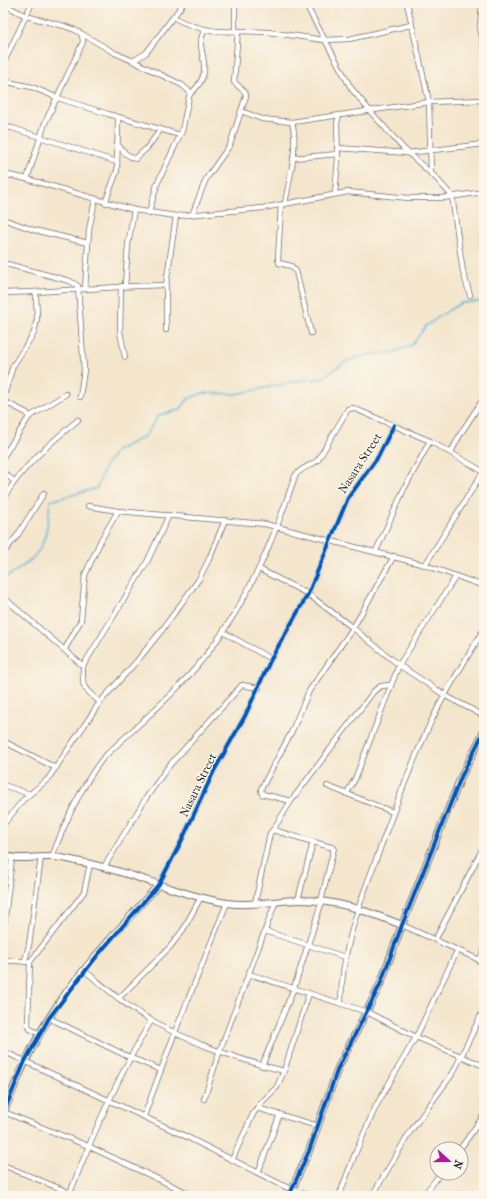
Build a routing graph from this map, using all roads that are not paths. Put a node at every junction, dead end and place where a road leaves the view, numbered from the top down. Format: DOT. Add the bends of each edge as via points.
graph roads {
  1 [pos="32,3"];
  2 [pos="235,3"];
  3 [pos="305,3"];
  4 [pos="407,3"];
  5 [pos="482,3"];
  6 [pos="3,4"];
  7 [pos="184,4"];
  8 [pos="26,16"];
  9 [pos="174,18"];
  10 [pos="411,25"];
  11 [pos="205,30"];
  12 [pos="236,32"];
  13 [pos="82,34"];
  14 [pos="324,40"];
  15 [pos="484,48"];
  16 [pos="133,61"];
  17 [pos="3,64"];
  18 [pos="3,81"];
  19 [pos="190,94"];
  20 [pos="58,98"];
  21 [pos="484,100"];
  22 [pos="430,102"];
  23 [pos="369,110"];
  24 [pos="241,112"];
  25 [pos="339,116"];
  26 [pos="118,117"];
  27 [pos="292,122"];
  28 [pos="3,127"];
  29 [pos="162,129"];
  30 [pos="180,135"];
  31 [pos="40,137"];
  32 [pos="117,144"];
  33 [pos="484,144"];
  34 [pos="337,148"];
  35 [pos="431,151"];
  36 [pos="408,153"];
  37 [pos="338,154"];
  38 [pos="293,158"];
  39 [pos="117,162"];
  40 [pos="3,174"];
  41 [pos="431,174"];
  42 [pos="27,179"];
  43 [pos="484,192"];
  44 [pos="335,194"];
  45 [pos="452,196"];
  46 [pos="95,200"];
  47 [pos="105,203"];
  48 [pos="283,204"];
  49 [pos="134,210"];
  50 [pos="149,214"];
  51 [pos="192,215"];
  52 [pos="176,216"];
  53 [pos="3,219"];
  54 [pos="3,225"];
  55 [pos="88,243"];
  56 [pos="3,263"];
  57 [pos="123,286"];
  58 [pos="166,286"];
  59 [pos="85,289"];
  60 [pos="79,290"];
  61 [pos="36,292"];
  62 [pos="3,293"];
  63 [pos="470,295"];
  64 [pos="166,330"];
  65 [pos="312,333"];
  66 [pos="125,357"];
  67 [pos="66,394"];
  68 [pos="80,397"];
  69 [pos="3,398"];
  70 [pos="484,398"];
  71 [pos="3,401"];
  72 [pos="29,417"];
  73 [pos="78,420"];
  74 [pos="394,425"];
  75 [pos="430,441"];
  76 [pos="451,452"];
  77 [pos="3,457"];
  78 [pos="3,472"];
  79 [pos="484,472"];
  80 [pos="14,481"];
  81 [pos="44,493"];
  82 [pos="3,499"];
  83 [pos="88,506"];
  84 [pos="118,511"];
  85 [pos="169,515"];
  86 [pos="225,520"];
  87 [pos="278,527"];
  88 [pos="330,541"];
  89 [pos="376,551"];
  90 [pos="3,552"];
  91 [pos="394,556"];
  92 [pos="425,565"];
  93 [pos="259,569"];
  94 [pos="456,576"];
  95 [pos="484,584"];
  96 [pos="308,594"];
  97 [pos="3,597"];
  98 [pos="353,628"];
  99 [pos="484,629"];
  100 [pos="223,632"];
  101 [pos="65,649"];
  102 [pos="271,659"];
  103 [pos="399,665"];
  104 [pos="83,666"];
  105 [pos="390,686"];
  106 [pos="259,688"];
  107 [pos="446,696"];
  108 [pos="100,702"];
  109 [pos="484,716"];
  110 [pos="484,731"];
  111 [pos="3,741"];
  112 [pos="56,768"];
  113 [pos="3,785"];
  114 [pos="327,786"];
  115 [pos="347,793"];
  116 [pos="30,794"];
  117 [pos="291,801"];
  118 [pos="393,812"];
  119 [pos="3,825"];
  120 [pos="274,830"];
  121 [pos="313,842"];
  122 [pos="484,846"];
  123 [pos="3,855"];
  124 [pos="41,857"];
  125 [pos="52,857"];
  126 [pos="12,858"];
  127 [pos="90,864"];
  128 [pos="104,867"];
  129 [pos="159,884"];
  130 [pos="201,897"];
  131 [pos="298,900"];
  132 [pos="276,901"];
  133 [pos="322,901"];
  134 [pos="227,903"];
  135 [pos="255,903"];
  136 [pos="358,907"];
  137 [pos="402,925"];
  138 [pos="265,931"];
  139 [pos="3,934"];
  140 [pos="434,940"];
  141 [pos="308,946"];
  142 [pos="457,951"];
  143 [pos="484,951"];
  144 [pos="345,956"];
  145 [pos="3,960"];
  146 [pos="27,961"];
  147 [pos="482,962"];
  148 [pos="85,971"];
  149 [pos="249,974"];
  150 [pos="294,988"];
  151 [pos="309,993"];
  152 [pos="119,998"];
  153 [pos="340,1003"];
  154 [pos="484,1008"];
  155 [pos="367,1012"];
  156 [pos="49,1018"];
  157 [pos="151,1021"];
  158 [pos="175,1032"];
  159 [pos="40,1034"];
  160 [pos="416,1037"];
  161 [pos="220,1050"];
  162 [pos="3,1051"];
  163 [pos="461,1057"];
  164 [pos="129,1058"];
  165 [pos="25,1061"];
  166 [pos="262,1066"];
  167 [pos="484,1066"];
  168 [pos="161,1070"];
  169 [pos="284,1071"];
  170 [pos="204,1098"];
  171 [pos="108,1100"];
  172 [pos="257,1108"];
  173 [pos="3,1113"];
  174 [pos="280,1114"];
  175 [pos="484,1115"];
  176 [pos="144,1116"];
  177 [pos="318,1126"];
  178 [pos="466,1141"];
  179 [pos="88,1146"];
  180 [pos="232,1160"];
  181 [pos="3,1165"];
  182 [pos="258,1173"];
  183 [pos="435,1181"];
  184 [pos="70,1193"];
  185 [pos="291,1193"];
  186 [pos="78,1196"];
  187 [pos="194,1196"];
  188 [pos="312,1196"];
  189 [pos="339,1196"];
  190 [pos="372,1196"];
  191 [pos="423,1196"];
  1 -- 8 [label="street"];
  2 -- 12 [label="street"];
  3 -- 14 [label="street"];
  4 -- 10 [label="street"];
  5 -- 15 [label="street" via="480,27"];
  6 -- 8 [label="street"];
  7 -- 9 [label="street"];
  8 -- 13 [label="street" via="64,26"];
  8 -- 17 [label="street"];
  9 -- 11 [label="street"];
  9 -- 16 [label="street" via="146,53"];
  10 -- 14 [label="street" via="349,39"];
  10 -- 22 [label="street"];
  11 -- 12 [label="street"];
  11 -- 19 [label="street" via="201,40 206,65 199,85"];
  12 -- 14 [label="street" via="268,32"];
  12 -- 24 [label="street" via="234,82 246,93"];
  13 -- 16 [label="street"];
  13 -- 20 [label="street" via="83,42"];
  14 -- 23 [label="street" via="351,88"];
  16 -- 19 [label="street" via="182,85"];
  18 -- 20 [label="street" via="32,87"];
  19 -- 30 [label="street"];
  20 -- 26 [label="street"];
  20 -- 31 [label="street"];
  21 -- 22 [label="street"];
  22 -- 23 [label="street"];
  22 -- 35 [label="street"];
  23 -- 25 [label="street"];
  23 -- 36 [label="street"];
  24 -- 27 [label="street" via="262,119"];
  24 -- 51 [label="street" via="230,145 202,186"];
  25 -- 27 [label="street"];
  25 -- 34 [label="street"];
  26 -- 29 [label="street"];
  26 -- 32 [label="street"];
  27 -- 38 [label="street" via="295,137"];
  28 -- 31 [label="street"];
  29 -- 30 [label="street"];
  29 -- 32 [label="street" via="135,159"];
  30 -- 50 [label="street" via="157,184"];
  31 -- 39 [label="street"];
  31 -- 42 [label="street"];
  32 -- 39 [label="street"];
  33 -- 35 [label="street"];
  34 -- 36 [label="street"];
  34 -- 37 [label="street"];
  35 -- 36 [label="street"];
  35 -- 41 [label="street"];
  36 -- 41 [label="street"];
  37 -- 38 [label="street"];
  37 -- 44 [label="street"];
  38 -- 48 [label="street"];
  39 -- 47 [label="street" via="116,176"];
  40 -- 42 [label="street"];
  41 -- 45 [label="street"];
  42 -- 46 [label="street"];
  43 -- 45 [label="street"];
  44 -- 45 [label="street" via="348,192 409,198"];
  44 -- 48 [label="street"];
  45 -- 63 [label="street" via="463,272"];
  46 -- 47 [label="street"];
  46 -- 55 [label="street"];
  47 -- 49 [label="street"];
  48 -- 51 [label="street"];
  48 -- 65 [label="street" via="278,259 279,263 291,266 296,271"];
  49 -- 50 [label="street"];
  49 -- 57 [label="street"];
  50 -- 52 [label="street"];
  51 -- 52 [label="street"];
  52 -- 58 [label="street"];
  53 -- 54 [label="street"];
  53 -- 55 [label="street" via="34,230"];
  55 -- 59 [label="street"];
  56 -- 60 [label="street" via="76,284"];
  57 -- 58 [label="street"];
  57 -- 59 [label="street"];
  57 -- 66 [label="street" via="120,332"];
  58 -- 64 [label="street"];
  59 -- 60 [label="street"];
  60 -- 61 [label="street"];
  60 -- 68 [label="street" via="84,370"];
  61 -- 62 [label="street"];
  61 -- 69 [label="street" via="37,319 34,333 13,366"];
  67 -- 72 [label="street"];
  70 -- 76 [label="street"];
  71 -- 72 [label="street" via="28,413"];
  72 -- 77 [label="street"];
  73 -- 80 [label="street" via="50,443"];
  74 -- 75 [label="street"];
  74 -- 87 [label="street" via="350,408 318,460 295,476"];
  74 -- 88 [label="street, Nasara Street" via="378,457 348,498"];
  75 -- 76 [label="street"];
  75 -- 89 [label="street" via="404,489"];
  76 -- 79 [label="street"];
  78 -- 80 [label="street"];
  79 -- 92 [label="street"];
  80 -- 82 [label="street"];
  81 -- 90 [label="street" via="17,536"];
  83 -- 84 [label="street"];
  84 -- 85 [label="street"];
  84 -- 101 [label="street" via="85,575 81,620"];
  85 -- 86 [label="street"];
  85 -- 104 [label="street" via="147,562"];
  86 -- 87 [label="street"];
  86 -- 108 [label="street" via="199,579 137,661"];
  87 -- 88 [label="street"];
  87 -- 93 [label="street"];
  88 -- 89 [label="street"];
  88 -- 96 [label="street, Nasara Street"];
  89 -- 91 [label="street"];
  91 -- 92 [label="street"];
  91 -- 98 [label="street"];
  92 -- 94 [label="street"];
  93 -- 96 [label="street"];
  93 -- 100 [label="street"];
  94 -- 95 [label="street"];
  94 -- 103 [label="street"];
  96 -- 98 [label="street"];
  96 -- 102 [label="street, Nasara Street"];
  97 -- 101 [label="street"];
  98 -- 103 [label="street"];
  98 -- 117 [label="street" via="309,690 261,789 262,794"];
  99 -- 107 [label="street"];
  100 -- 102 [label="street"];
  100 -- 125 [label="street" via="183,680 103,758 71,812"];
  101 -- 104 [label="street"];
  102 -- 106 [label="street, Nasara Street"];
  103 -- 105 [label="street"];
  103 -- 107 [label="street"];
  104 -- 108 [label="street" via="84,689"];
  105 -- 115 [label="street"];
  105 -- 117 [label="street" via="381,686 374,691"];
  106 -- 128 [label="street" via="242,685 168,767"];
  106 -- 129 [label="street, Nasara Street" via="214,771"];
  107 -- 109 [label="street"];
  107 -- 118 [label="street" via="430,724"];
  108 -- 112 [label="street"];
  110 -- 137 [label="street" via="461,778"];
  111 -- 112 [label="street"];
  112 -- 116 [label="street" via="39,788"];
  113 -- 116 [label="street"];
  114 -- 115 [label="street"];
  115 -- 118 [label="street"];
  116 -- 119 [label="street"];
  117 -- 120 [label="street"];
  118 -- 136 [label="street"];
  120 -- 121 [label="street"];
  120 -- 135 [label="street" via="270,833"];
  121 -- 131 [label="street"];
  121 -- 133 [label="street" via="335,849"];
  122 -- 140 [label="street"];
  123 -- 126 [label="street"];
  124 -- 125 [label="street"];
  124 -- 126 [label="street"];
  124 -- 146 [label="street"];
  125 -- 127 [label="street"];
  126 -- 139 [label="street"];
  127 -- 128 [label="street"];
  127 -- 146 [label="street" via="84,892"];
  128 -- 129 [label="street"];
  129 -- 130 [label="street"];
  129 -- 148 [label="street, Nasara Street"];
  130 -- 134 [label="street"];
  130 -- 152 [label="street" via="183,930 170,947"];
  131 -- 132 [label="street"];
  131 -- 133 [label="street"];
  132 -- 135 [label="street"];
  132 -- 138 [label="street"];
  133 -- 136 [label="street"];
  133 -- 141 [label="street"];
  134 -- 135 [label="street"];
  134 -- 158 [label="street"];
  136 -- 137 [label="street"];
  136 -- 144 [label="street"];
  137 -- 140 [label="street"];
  137 -- 155 [label="street"];
  138 -- 141 [label="street"];
  138 -- 149 [label="street"];
  140 -- 142 [label="street"];
  141 -- 144 [label="street"];
  141 -- 150 [label="street"];
  142 -- 147 [label="street"];
  142 -- 160 [label="street"];
  143 -- 147 [label="street"];
  144 -- 153 [label="street"];
  145 -- 146 [label="street"];
  146 -- 159 [label="street" via="28,1024 30,1029"];
  148 -- 152 [label="street"];
  148 -- 156 [label="street, Nasara Street"];
  149 -- 150 [label="street"];
  149 -- 161 [label="street"];
  150 -- 151 [label="street"];
  150 -- 166 [label="street"];
  151 -- 153 [label="street"];
  151 -- 169 [label="street"];
  152 -- 157 [label="street"];
  153 -- 155 [label="street"];
  154 -- 163 [label="street"];
  155 -- 160 [label="street"];
  155 -- 177 [label="street" via="338,1068"];
  156 -- 159 [label="street, Nasara Street"];
  156 -- 164 [label="street"];
  157 -- 158 [label="street"];
  157 -- 164 [label="street"];
  158 -- 161 [label="street"];
  158 -- 168 [label="street"];
  159 -- 165 [label="street, Nasara Street"];
  160 -- 163 [label="street"];
  160 -- 189 [label="street" via="376,1106 354,1154"];
  161 -- 166 [label="street"];
  161 -- 170 [label="street"];
  162 -- 165 [label="street"];
  163 -- 167 [label="street"];
  163 -- 190 [label="street" via="440,1094 410,1132"];
  164 -- 168 [label="street"];
  164 -- 171 [label="street"];
  165 -- 171 [label="street"];
  165 -- 173 [label="street, Nasara Street"];
  166 -- 169 [label="street"];
  168 -- 176 [label="street"];
  169 -- 172 [label="street" via="277,1087"];
  171 -- 176 [label="street"];
  171 -- 179 [label="street"];
  172 -- 174 [label="street"];
  172 -- 180 [label="street"];
  173 -- 179 [label="street"];
  174 -- 177 [label="street"];
  174 -- 182 [label="street"];
  175 -- 178 [label="street"];
  176 -- 180 [label="street"];
  177 -- 185 [label="street"];
  179 -- 184 [label="street"];
  179 -- 187 [label="street"];
  180 -- 182 [label="street"];
  181 -- 184 [label="street"];
  182 -- 185 [label="street"];
  183 -- 191 [label="street"];
  184 -- 186 [label="street"];
  185 -- 188 [label="street"];
}
